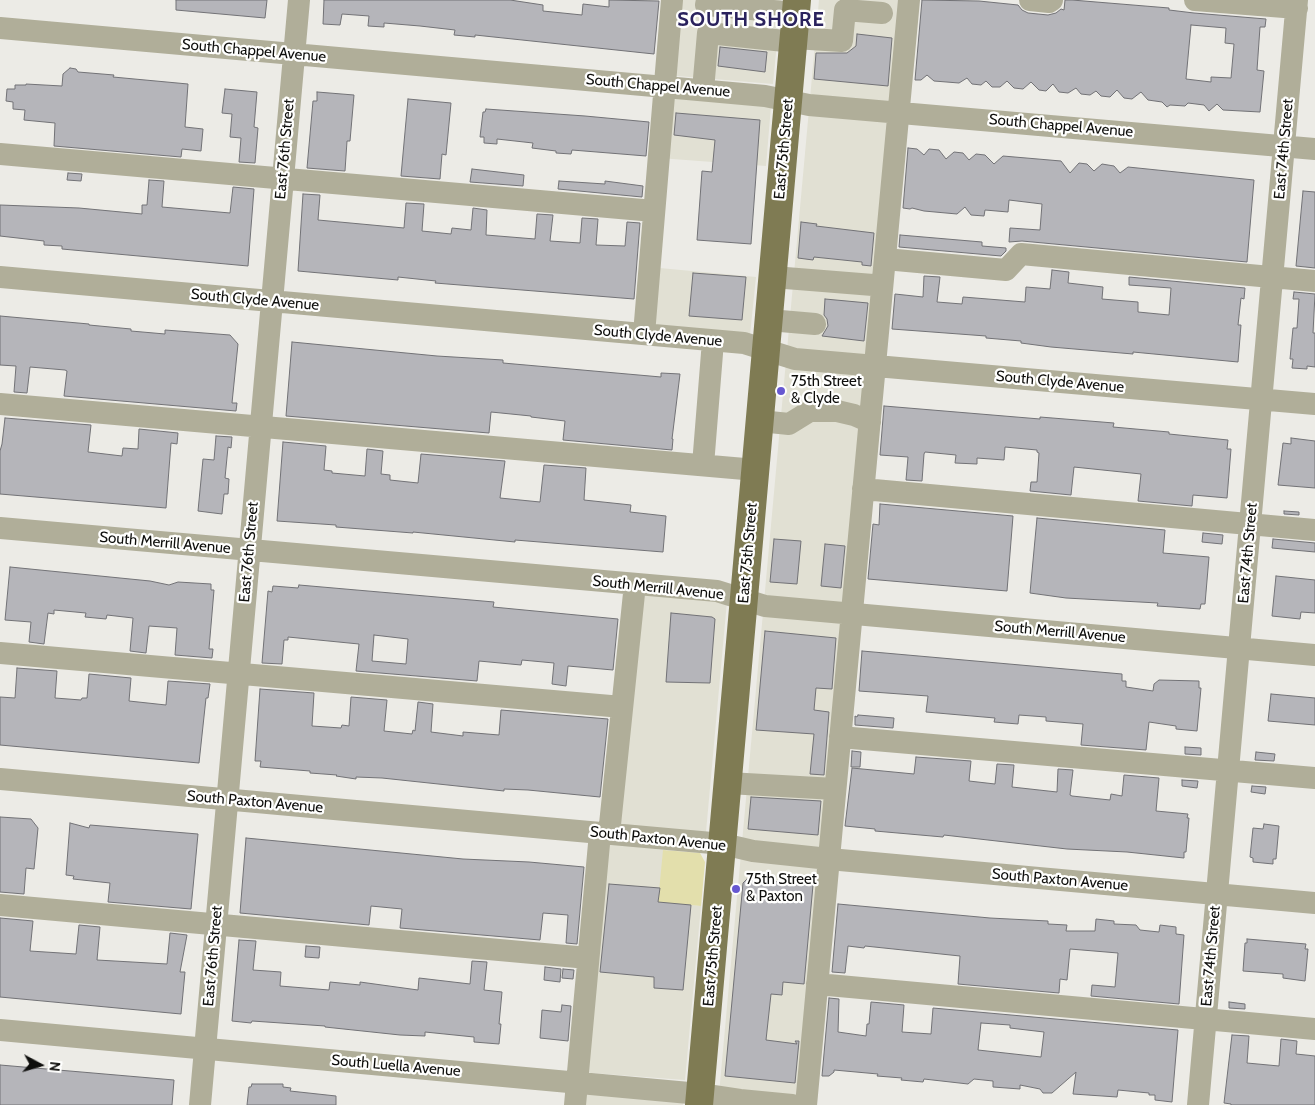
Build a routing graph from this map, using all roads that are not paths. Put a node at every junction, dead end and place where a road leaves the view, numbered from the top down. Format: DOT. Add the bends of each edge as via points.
graph roads {
  1 [pos="299,0"];
  2 [pos="672,0"];
  3 [pos="707,0"];
  4 [pos="910,0"];
  5 [pos="1030,0"];
  6 [pos="1052,0"];
  7 [pos="1195,0"];
  8 [pos="1297,4"];
  9 [pos="882,13"];
  10 [pos="795,23"];
  11 [pos="0,28"];
  12 [pos="294,54"];
  13 [pos="665,87"];
  14 [pos="703,90"];
  15 [pos="788,100"];
  16 [pos="899,112"];
  17 [pos="1284,146"];
  18 [pos="1315,149"];
  19 [pos="0,154"];
  20 [pos="283,178"];
  21 [pos="654,211"];
  22 [pos="885,259"];
  23 [pos="0,277"];
  24 [pos="773,277"];
  25 [pos="1272,278"];
  26 [pos="1315,281"];
  27 [pos="873,285"];
  28 [pos="272,302"];
  29 [pos="769,320"];
  30 [pos="815,324"];
  31 [pos="644,334"];
  32 [pos="713,340"];
  33 [pos="766,350"];
  34 [pos="875,366"];
  35 [pos="1262,399"];
  36 [pos="0,404"];
  37 [pos="1315,404"];
  38 [pos="760,421"];
  39 [pos="870,422"];
  40 [pos="260,427"];
  41 [pos="703,465"];
  42 [pos="756,470"];
  43 [pos="863,489"];
  44 [pos="1250,524"];
  45 [pos="0,528"];
  46 [pos="1315,530"];
  47 [pos="249,550"];
  48 [pos="635,584"];
  49 [pos="744,599"];
  50 [pos="852,614"];
  51 [pos="1239,648"];
  52 [pos="0,653"];
  53 [pos="1315,655"];
  54 [pos="239,674"];
  55 [pos="622,708"];
  56 [pos="840,737"];
  57 [pos="1228,770"];
  58 [pos="1315,778"];
  59 [pos="0,779"];
  60 [pos="728,783"];
  61 [pos="835,789"];
  62 [pos="227,799"];
  63 [pos="604,833"];
  64 [pos="722,844"];
  65 [pos="829,859"];
  66 [pos="1217,894"];
  67 [pos="1315,903"];
  68 [pos="0,905"];
  69 [pos="216,924"];
  70 [pos="588,958"];
  71 [pos="817,984"];
  72 [pos="1206,1019"];
  73 [pos="1315,1029"];
  74 [pos="0,1030"];
  75 [pos="205,1049"];
  76 [pos="577,1083"];
  77 [pos="700,1099"];
  78 [pos="200,1105"];
  79 [pos="575,1105"];
  80 [pos="792,1105"];
  81 [pos="806,1105"];
  82 [pos="1198,1105"];
  1 -- 12 [label="street, East 76th Street"];
  2 -- 13 [label="street"];
  3 -- 10 [label="street" via="706,6"];
  4 -- 16 [label="street"];
  5 -- 6 [label="street"];
  7 -- 8 [label="street"];
  8 -- 17 [label="street, East 74th Street"];
  9 -- 10 [label="street" via="844,10 842,40"];
  10 -- 14 [label="street" via="708,34"];
  10 -- 15 [label="main road, East 75th Street"];
  11 -- 12 [label="street, South Chappel Avenue"];
  12 -- 13 [label="street, South Chappel Avenue"];
  12 -- 20 [label="street, East 76th Street"];
  13 -- 14 [label="street, South Chappel Avenue"];
  13 -- 21 [label="street"];
  14 -- 15 [label="street, South Chappel Avenue"];
  15 -- 16 [label="street, South Chappel Avenue" via="809,105"];
  15 -- 24 [label="main road, East 75th Street"];
  16 -- 17 [label="street, South Chappel Avenue"];
  16 -- 22 [label="street"];
  17 -- 18 [label="street, South Chappel Avenue"];
  17 -- 25 [label="street, East 74th Street"];
  19 -- 20 [label="street"];
  20 -- 21 [label="street"];
  20 -- 28 [label="street, East 76th Street"];
  21 -- 31 [label="street"];
  22 -- 25 [label="street" via="1006,270 1021,254"];
  22 -- 34 [label="street"];
  23 -- 28 [label="street, South Clyde Avenue"];
  24 -- 27 [label="street"];
  24 -- 29 [label="main road, East 75th Street"];
  25 -- 26 [label="street"];
  25 -- 35 [label="street, East 74th Street"];
  28 -- 31 [label="street, South Clyde Avenue"];
  28 -- 40 [label="street, East 76th Street"];
  29 -- 30 [label="street"];
  29 -- 33 [label="main road, East 75th Street"];
  31 -- 32 [label="street, South Clyde Avenue"];
  32 -- 33 [label="street, South Clyde Avenue" via="744,343"];
  32 -- 41 [label="street"];
  33 -- 34 [label="street, South Clyde Avenue" via="795,359"];
  33 -- 38 [label="main road, East 75th Street"];
  34 -- 35 [label="street, South Clyde Avenue"];
  34 -- 39 [label="street"];
  35 -- 37 [label="street, South Clyde Avenue"];
  35 -- 44 [label="street, East 74th Street"];
  36 -- 40 [label="street"];
  38 -- 39 [label="street" via="789,424 810,411 846,413"];
  38 -- 42 [label="main road, East 75th Street"];
  39 -- 43 [label="street"];
  40 -- 41 [label="street"];
  40 -- 47 [label="street, East 76th Street"];
  41 -- 42 [label="street"];
  42 -- 49 [label="main road, East 75th Street"];
  43 -- 44 [label="street"];
  43 -- 50 [label="street"];
  44 -- 46 [label="street"];
  44 -- 51 [label="street, East 74th Street"];
  45 -- 47 [label="street, South Merrill Avenue"];
  47 -- 48 [label="street, South Merrill Avenue"];
  47 -- 54 [label="street, East 76th Street"];
  48 -- 49 [label="street, South Merrill Avenue" via="717,592"];
  48 -- 55 [label="street"];
  49 -- 50 [label="street, South Merrill Avenue" via="765,606"];
  49 -- 60 [label="main road, East 75th Street"];
  50 -- 51 [label="street, South Merrill Avenue"];
  50 -- 56 [label="street"];
  51 -- 53 [label="street, South Merrill Avenue"];
  51 -- 57 [label="street, East 74th Street"];
  52 -- 54 [label="street"];
  54 -- 55 [label="street"];
  54 -- 62 [label="street, East 76th Street"];
  55 -- 63 [label="street"];
  56 -- 57 [label="street"];
  56 -- 61 [label="street"];
  57 -- 58 [label="street"];
  57 -- 66 [label="street, East 74th Street"];
  59 -- 62 [label="street, South Paxton Avenue"];
  60 -- 61 [label="street"];
  60 -- 64 [label="main road, East 75th Street"];
  61 -- 65 [label="street"];
  62 -- 63 [label="street, South Paxton Avenue"];
  62 -- 69 [label="street, East 76th Street"];
  63 -- 64 [label="street, South Paxton Avenue"];
  63 -- 70 [label="street"];
  64 -- 65 [label="street, South Paxton Avenue" via="753,851"];
  64 -- 77 [label="main road, East 75th Street"];
  65 -- 66 [label="street, South Paxton Avenue"];
  65 -- 71 [label="street"];
  66 -- 67 [label="street, South Paxton Avenue"];
  66 -- 72 [label="street, East 74th Street"];
  68 -- 69 [label="street"];
  69 -- 70 [label="street"];
  69 -- 75 [label="street, East 76th Street"];
  70 -- 76 [label="street"];
  71 -- 72 [label="street"];
  71 -- 81 [label="street"];
  72 -- 73 [label="street"];
  72 -- 82 [label="street, East 74th Street"];
  74 -- 75 [label="street, South Luella Avenue"];
  75 -- 76 [label="street, South Luella Avenue"];
  75 -- 78 [label="street, East 76th Street"];
  76 -- 77 [label="street, South Luella Avenue"];
  76 -- 79 [label="street"];
  77 -- 80 [label="street, South Luella Avenue"];
}
